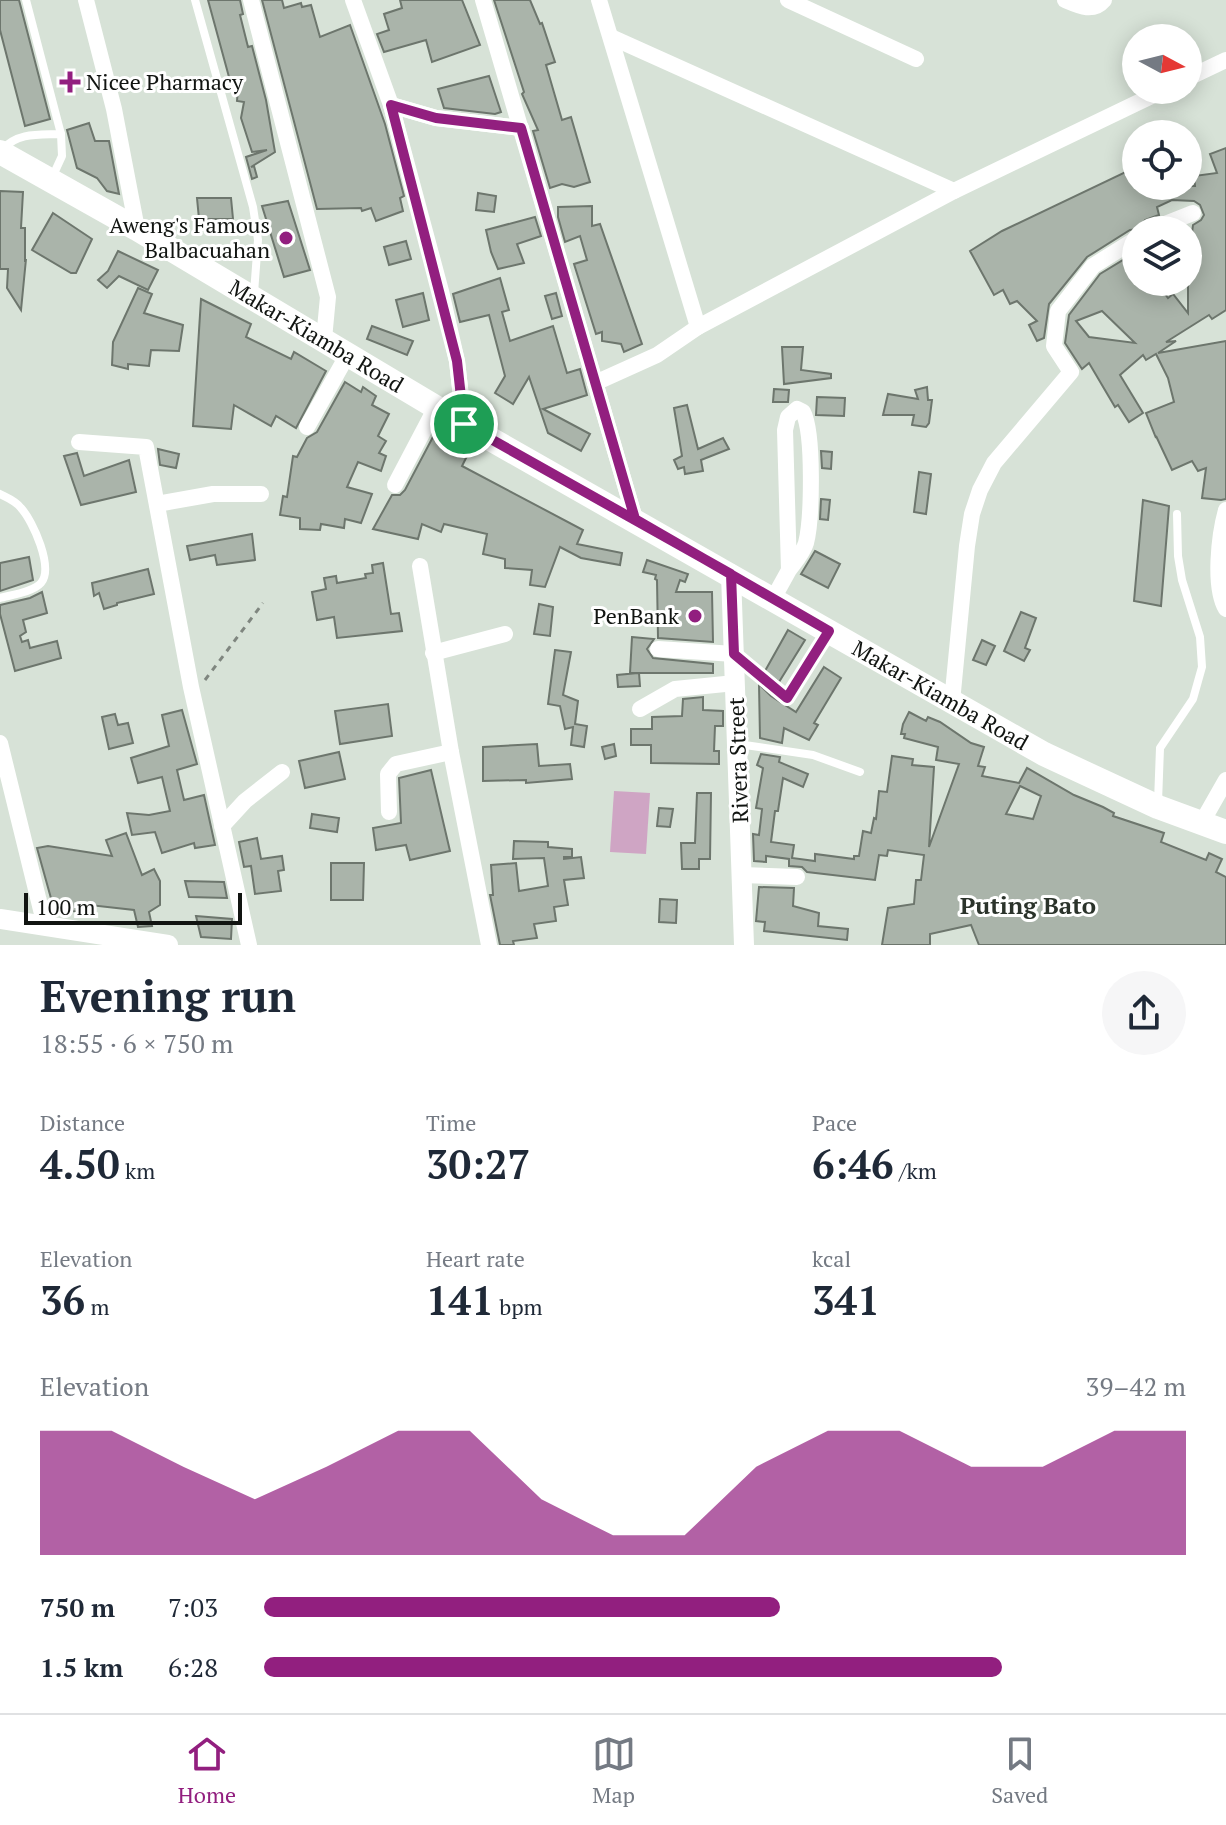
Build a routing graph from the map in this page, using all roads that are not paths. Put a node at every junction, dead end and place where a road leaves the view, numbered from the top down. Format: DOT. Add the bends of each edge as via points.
graph roads {
  1 [pos="26,0"];
  2 [pos="86,0"];
  3 [pos="195,0"];
  4 [pos="251,0"];
  5 [pos="353,0"];
  6 [pos="483,0"];
  7 [pos="599,0"];
  8 [pos="788,0"];
  9 [pos="1065,0"];
  10 [pos="1104,0"];
  11 [pos="611,37"];
  12 [pos="916,59"];
  13 [pos="1226,60"];
  14 [pos="1202,71"];
  15 [pos="1135,104"];
  16 [pos="391,105"];
  17 [pos="521,128"];
  18 [pos="61,134"];
  19 [pos="0,152"];
  20 [pos="51,180"];
  21 [pos="954,191"];
  22 [pos="1193,213"];
  23 [pos="1185,216"];
  24 [pos="137,229"];
  25 [pos="1122,248"];
  26 [pos="253,297"];
  27 [pos="698,327"];
  28 [pos="324,339"];
  29 [pos="348,354"];
  30 [pos="595,383"];
  31 [pos="436,407"];
  32 [pos="464,424"];
  33 [pos="307,427"];
  34 [pos="79,442"];
  35 [pos="395,485"];
  36 [pos="0,494"];
  37 [pos="261,494"];
  38 [pos="157,504"];
  39 [pos="1226,510"];
  40 [pos="1177,514"];
  41 [pos="635,519"];
  42 [pos="420,566"];
  43 [pos="789,570"];
  44 [pos="731,574"];
  45 [pos="0,598"];
  46 [pos="773,599"];
  47 [pos="1226,609"];
  48 [pos="829,631"];
  49 [pos="505,634"];
  50 [pos="658,649"];
  51 [pos="433,653"];
  52 [pos="734,654"];
  53 [pos="735,683"];
  54 [pos="952,702"];
  55 [pos="640,709"];
  56 [pos="0,743"];
  57 [pos="737,744"];
  58 [pos="451,752"];
  59 [pos="282,772"];
  60 [pos="860,772"];
  61 [pos="1226,780"];
  62 [pos="1158,807"];
  63 [pos="389,812"];
  64 [pos="1201,824"];
  65 [pos="222,826"];
  66 [pos="1226,832"];
  67 [pos="741,875"];
  68 [pos="797,877"];
  69 [pos="0,919"];
  70 [pos="45,926"];
  71 [pos="168,945"];
  72 [pos="249,945"];
  73 [pos="489,945"];
  74 [pos="744,945"];
  1 -- 18 [label="lane"];
  2 -- 24 [label="street"];
  3 -- 26 [label="lane" via="253,207 258,240"];
  4 -- 28 [label="street" via="328,297"];
  5 -- 16 [label="street"];
  6 -- 17 [label="street"];
  7 -- 11 [label="street"];
  8 -- 12 [label="street"];
  9 -- 10 [label="street" via="1091,8"];
  11 -- 21 [label="street"];
  11 -- 27 [label="street"];
  13 -- 14 [label="street"];
  15 -- 21 [label="street"];
  16 -- 17 [label="street" via="436,118"];
  16 -- 32 [label="street" via="457,361"];
  17 -- 30 [label="street"];
  18 -- 19 [label="lane" via="26,135"];
  18 -- 20 [label="lane" via="62,156"];
  19 -- 20 [label="main road, Makar-Kiamba Road"];
  20 -- 24 [label="main road, Makar-Kiamba Road"];
  21 -- 27 [label="street"];
  22 -- 23 [label="street"];
  24 -- 26 [label="main road, Makar-Kiamba Road"];
  25 -- 54 [label="street" via="1093,266 1058,311 1054,346 1071,372 994,463 980,490 967,546"];
  26 -- 28 [label="main road, Makar-Kiamba Road"];
  27 -- 30 [label="street" via="657,355"];
  28 -- 29 [label="main road, Makar-Kiamba Road"];
  29 -- 31 [label="main road, Makar-Kiamba Road"];
  29 -- 33 [label="street"];
  30 -- 41 [label="street"];
  31 -- 32 [label="main road, Makar-Kiamba Road"];
  31 -- 35 [label="street"];
  32 -- 41 [label="main road, Makar-Kiamba Road"];
  34 -- 38 [label="street" via="146,447"];
  36 -- 45 [label="lane" via="21,508 33,527 46,569 39,586"];
  37 -- 38 [label="street" via="213,494"];
  38 -- 65 [label="street"];
  39 -- 47 [label="street" via="1219,587"];
  40 -- 62 [label="lane" via="1178,556 1200,637 1202,667 1193,699 1160,748"];
  41 -- 44 [label="main road, Makar-Kiamba Road"];
  42 -- 51 [label="street"];
  43 -- 43 [label="street" via="805,548 808,532 808,428 797,409 785,430"];
  43 -- 46 [label="street"];
  44 -- 46 [label="main road, Makar-Kiamba Road"];
  44 -- 52 [label="street, Rivera Street"];
  46 -- 48 [label="main road, Makar-Kiamba Road"];
  48 -- 52 [label="lane" via="787,698"];
  48 -- 54 [label="main road, Makar-Kiamba Road"];
  49 -- 51 [label="street"];
  50 -- 52 [label="street"];
  51 -- 58 [label="street"];
  52 -- 53 [label="street, Rivera Street"];
  53 -- 55 [label="street" via="675,689"];
  53 -- 57 [label="street, Rivera Street"];
  54 -- 62 [label="main road, Makar-Kiamba Road" via="1102,784"];
  56 -- 70 [label="street"];
  57 -- 60 [label="lane" via="813,755"];
  57 -- 67 [label="street, Rivera Street"];
  58 -- 63 [label="street" via="396,764 388,774"];
  58 -- 73 [label="street"];
  59 -- 65 [label="street"];
  61 -- 64 [label="street"];
  62 -- 64 [label="main road, Makar-Kiamba Road"];
  64 -- 66 [label="main road, Makar-Kiamba Road"];
  65 -- 72 [label="street"];
  67 -- 68 [label="street"];
  67 -- 74 [label="street, Rivera Street"];
  69 -- 70 [label="street"];
  70 -- 71 [label="street"];
}
